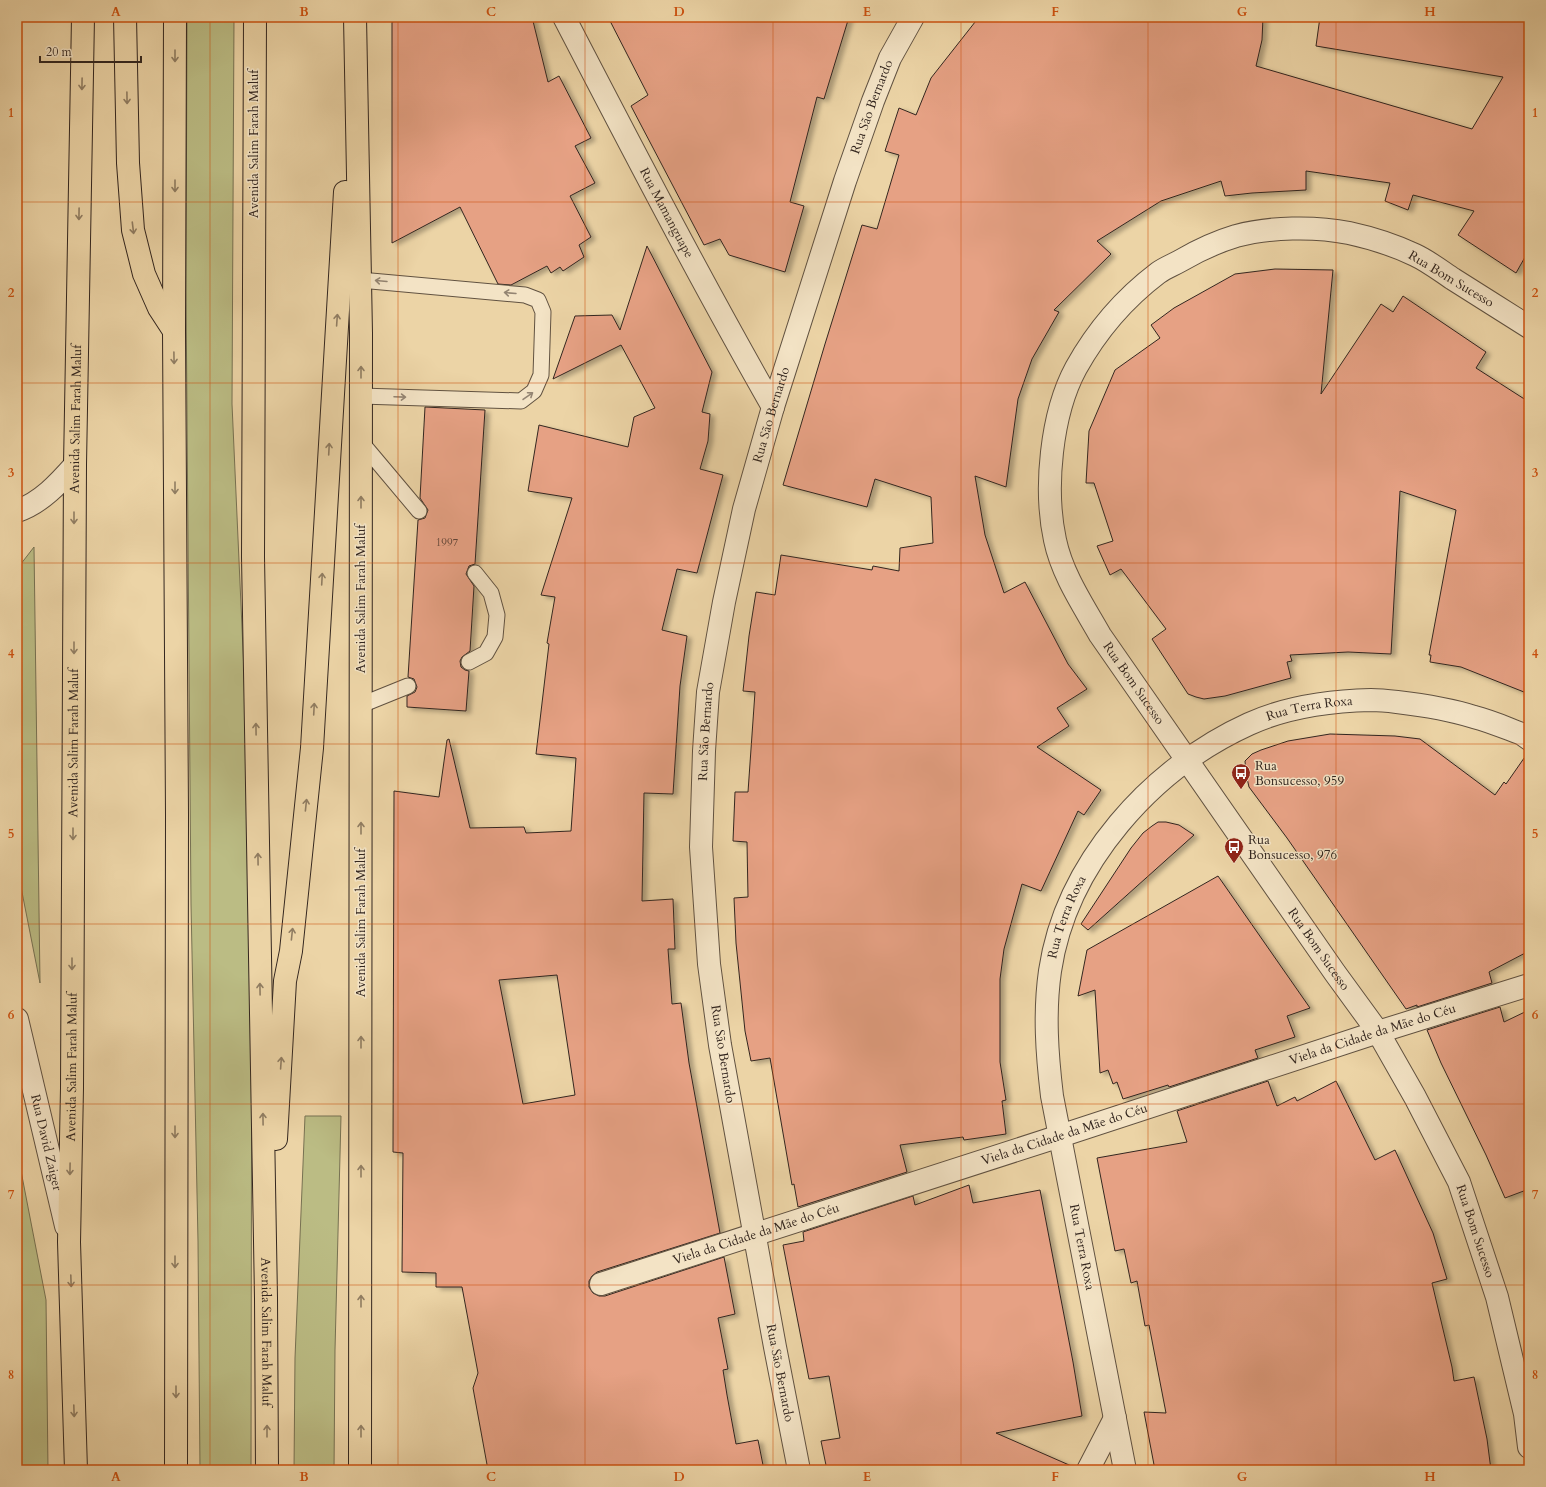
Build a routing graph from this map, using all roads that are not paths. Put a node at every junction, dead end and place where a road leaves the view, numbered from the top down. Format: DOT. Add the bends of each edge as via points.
graph roads {
  1 [pos="82,17"];
  2 [pos="125,17"];
  3 [pos="175,17"];
  4 [pos="255,17"];
  5 [pos="354,17"];
  6 [pos="564,17"];
  7 [pos="914,17"];
  8 [pos="354,59"];
  9 [pos="360,280"];
  10 [pos="1529,327"];
  11 [pos="174,331"];
  12 [pos="361,396"];
  13 [pos="773,407"];
  14 [pos="361,442"];
  15 [pos="75,465"];
  16 [pos="419,511"];
  17 [pos="20,513"];
  18 [pos="475,573"];
  19 [pos="469,662"];
  20 [pos="408,686"];
  21 [pos="361,705"];
  22 [pos="1529,738"];
  23 [pos="1187,760"];
  24 [pos="1529,986"];
  25 [pos="17,1019"];
  26 [pos="1378,1032"];
  27 [pos="1060,1136"];
  28 [pos="755,1234"];
  29 [pos="70,1242"];
  30 [pos="601,1284"];
  31 [pos="266,1298"];
  32 [pos="1115,1418"];
  33 [pos="1529,1447"];
  34 [pos="76,1470"];
  35 [pos="176,1470"];
  36 [pos="267,1470"];
  37 [pos="360,1470"];
  38 [pos="799,1470"];
  39 [pos="1088,1470"];
  40 [pos="1125,1470"];
  1 -- 15 [label="highway, Avenida Salim Farah Maluf, one-way"];
  2 -- 11 [label="highway, one-way" via="132,230 144,274 158,308"];
  3 -- 11 [label="highway, one-way"];
  31 -- 4 [label="highway, Avenida Salim Farah Maluf, one-way" via="253,558"];
  5 -- 8 [label="highway, Avenida Salim Farah Maluf"];
  6 -- 13 [label="street, Rua Mamanguape" via="725,324"];
  7 -- 13 [label="street, Rua São Bernardo" via="890,58 873,101"];
  8 -- 9 [label="highway, Avenida Salim Farah Maluf"];
  31 -- 8 [label="highway, one-way" via="285,981 291,951 312,748"];
  12 -- 9 [label="highway, Avenida Salim Farah Maluf, one-way"];
  12 -- 9 [label="lane, one-way" via="521,401 534,391 541,375 543,312 538,300 525,295"];
  10 -- 23 [label="street, Rua Bom Sucesso" via="1416,255 1385,242 1348,233 1304,228 1236,236 1202,248 1159,272 1126,301 1096,337 1076,369 1060,411 1050,467 1050,502 1055,540 1067,576 1100,635"];
  11 -- 35 [label="highway, one-way" via="177,807"];
  12 -- 14 [label="highway, Avenida Salim Farah Maluf"];
  13 -- 28 [label="street, Rua São Bernardo" via="744,509 709,685 702,812 709,964 720,1045"];
  14 -- 16 [label="lane"];
  21 -- 14 [label="highway, Avenida Salim Farah Maluf, one-way"];
  15 -- 17 [label="street" via="59,483"];
  15 -- 29 [label="highway, Avenida Salim Farah Maluf, one-way"];
  18 -- 19 [label="lane" via="491,593 497,615 495,637 486,653"];
  20 -- 21 [label="lane"];
  37 -- 21 [label="highway, Avenida Salim Farah Maluf, one-way"];
  22 -- 23 [label="street, Rua Terra Roxa" via="1473,716 1426,705 1373,700 1336,702 1285,711 1250,723"];
  23 -- 26 [label="street, Rua Bom Sucesso"];
  23 -- 27 [label="street, Rua Terra Roxa" via="1140,799 1109,837 1078,884 1060,931 1050,970 1046,1017 1052,1096"];
  24 -- 26 [label="street, Viela da Cidade da Mãe do Céu"];
  25 -- 29 [label="street, Rua David Zaiger"];
  26 -- 27 [label="street, Viela da Cidade da Mãe do Céu"];
  26 -- 33 [label="street, Rua Bom Sucesso" via="1415,1096 1459,1182 1497,1297 1525,1414"];
  27 -- 28 [label="street, Viela da Cidade da Mãe do Céu"];
  27 -- 32 [label="street, Rua Terra Roxa"];
  28 -- 30 [label="street, Viela da Cidade da Mãe do Céu"];
  28 -- 38 [label="street, Rua São Bernardo"];
  29 -- 34 [label="highway, Avenida Salim Farah Maluf, one-way"];
  36 -- 31 [label="highway, Avenida Salim Farah Maluf, one-way"];
  32 -- 39 [label="street"];
  32 -- 40 [label="street, Rua Terra Roxa"];
}
